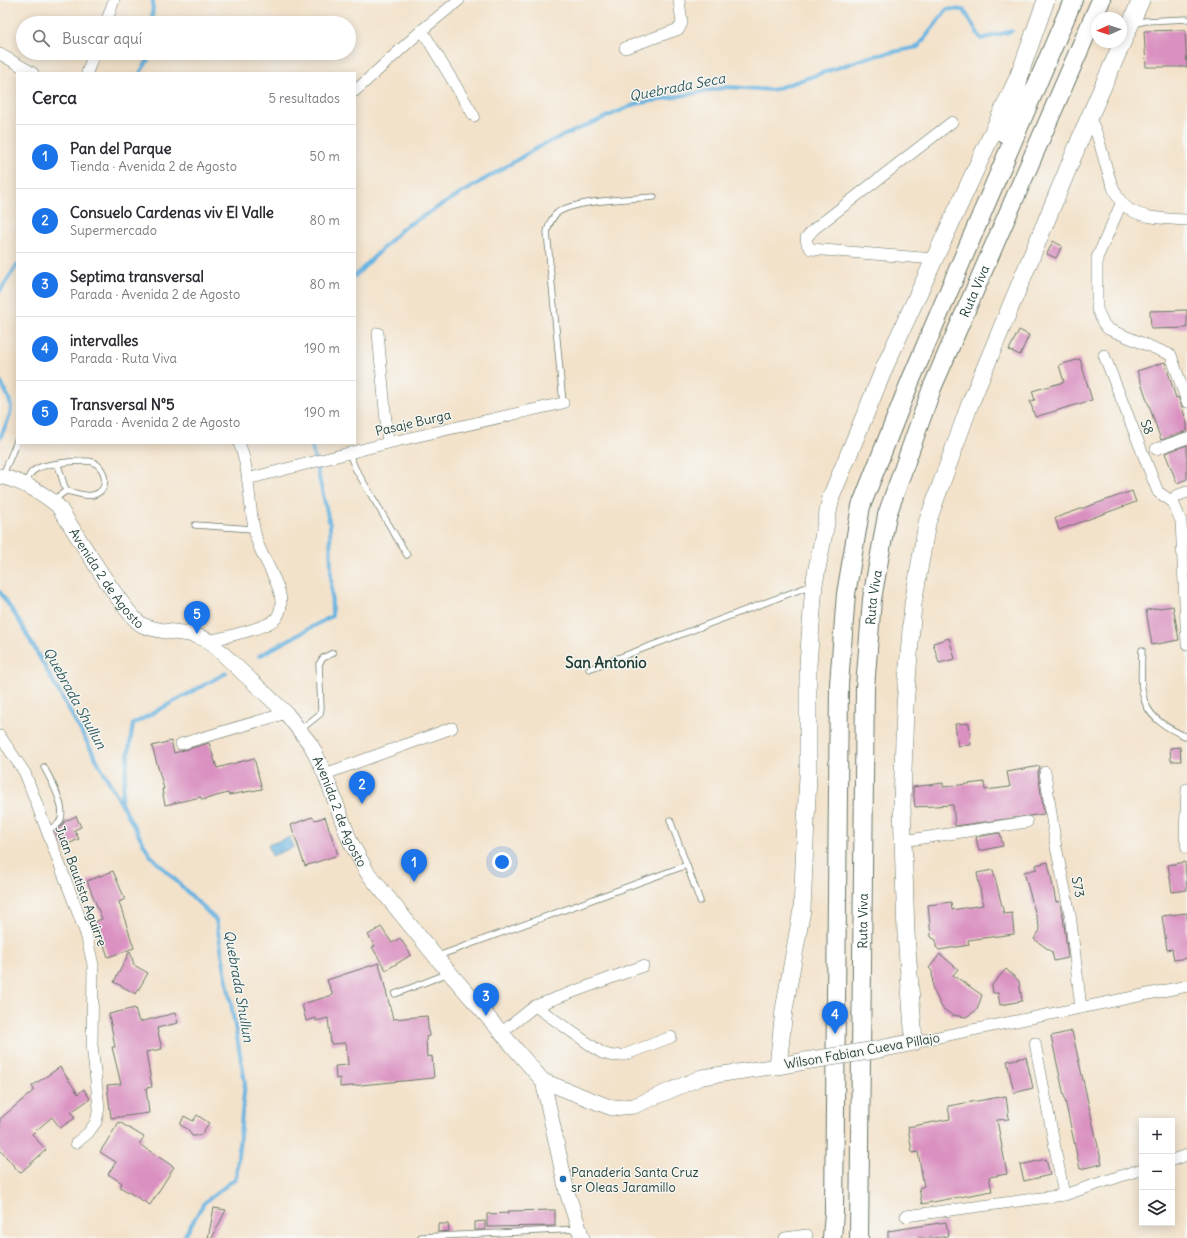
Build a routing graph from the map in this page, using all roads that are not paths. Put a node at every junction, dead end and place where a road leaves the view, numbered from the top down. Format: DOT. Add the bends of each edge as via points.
graph roads {
  1 [pos="114,0"];
  2 [pos="459,0"];
  3 [pos="679,0"];
  4 [pos="1046,0"];
  5 [pos="1073,0"];
  6 [pos="1101,0"];
  7 [pos="1141,0"];
  8 [pos="108,16"];
  9 [pos="1187,19"];
  10 [pos="1130,25"];
  11 [pos="422,30"];
  12 [pos="625,48"];
  13 [pos="0,54"];
  14 [pos="92,60"];
  15 [pos="30,72"];
  16 [pos="87,72"];
  17 [pos="1020,73"];
  18 [pos="356,90"];
  19 [pos="474,116"];
  20 [pos="1089,118"];
  21 [pos="952,122"];
  22 [pos="996,180"];
  23 [pos="654,197"];
  24 [pos="1121,204"];
  25 [pos="1187,220"];
  26 [pos="935,259"];
  27 [pos="378,333"];
  28 [pos="1104,354"];
  29 [pos="1187,402"];
  30 [pos="563,403"];
  31 [pos="1187,438"];
  32 [pos="16,443"];
  33 [pos="388,443"];
  34 [pos="238,444"];
  35 [pos="1156,448"];
  36 [pos="349,453"];
  37 [pos="58,464"];
  38 [pos="1,477"];
  39 [pos="247,480"];
  40 [pos="26,484"];
  41 [pos="66,491"];
  42 [pos="1187,492"];
  43 [pos="52,500"];
  44 [pos="1173,502"];
  45 [pos="195,524"];
  46 [pos="254,528"];
  47 [pos="407,554"];
  48 [pos="814,584"];
  49 [pos="209,641"];
  50 [pos="1187,644"];
  51 [pos="1142,650"];
  52 [pos="333,653"];
  53 [pos="589,669"];
  54 [pos="286,713"];
  55 [pos="452,728"];
  56 [pos="299,730"];
  57 [pos="0,736"];
  58 [pos="1187,737"];
  59 [pos="181,744"];
  60 [pos="44,767"];
  61 [pos="1045,772"];
  62 [pos="325,774"];
  63 [pos="1187,789"];
  64 [pos="670,820"];
  65 [pos="1027,822"];
  66 [pos="47,830"];
  67 [pos="903,842"];
  68 [pos="1187,848"];
  69 [pos="687,865"];
  70 [pos="700,901"];
  71 [pos="436,957"];
  72 [pos="643,966"];
  73 [pos="449,973"];
  74 [pos="1187,986"];
  75 [pos="395,994"];
  76 [pos="535,1006"];
  77 [pos="1081,1008"];
  78 [pos="501,1033"];
  79 [pos="671,1037"];
  80 [pos="914,1042"];
  81 [pos="1036,1043"];
  82 [pos="778,1066"];
  83 [pos="543,1081"];
  84 [pos="76,1143"];
  85 [pos="1187,1155"];
  86 [pos="1175,1159"];
  87 [pos="1139,1170"];
  88 [pos="1064,1194"];
  89 [pos="906,1216"];
  90 [pos="581,1233"];
  91 [pos="807,1235"];
  92 [pos="420,1237"];
  93 [pos="786,1238"];
  94 [pos="832,1238"];
  95 [pos="859,1238"];
  1 -- 8 [label="street"];
  2 -- 11 [label="street"];
  3 -- 12 [label="street" via="682,23 679,29"];
  4 -- 17 [label="main road"];
  5 -- 22 [label="highway, Ruta Viva"];
  6 -- 95 [label="highway, Ruta Viva" via="932,388 887,515 872,599 865,688"];
  7 -- 10 [label="main road"];
  9 -- 10 [label="lane" via="1145,21"];
  10 -- 20 [label="main road"];
  11 -- 18 [label="street"];
  11 -- 19 [label="street"];
  13 -- 15 [label="street"];
  14 -- 16 [label="street"];
  17 -- 22 [label="highway"];
  17 -- 26 [label="main road"];
  20 -- 24 [label="street" via="1097,133 1109,179"];
  20 -- 67 [label="main road" via="970,404 927,523 913,604 904,706"];
  21 -- 26 [label="street" via="814,229 806,238 811,249"];
  22 -- 94 [label="highway, Ruta Viva" via="910,382 861,506 846,594 839,684"];
  23 -- 30 [label="lane" via="581,204 558,212 549,224 547,232"];
  24 -- 25 [label="street" via="1133,213 1146,217"];
  24 -- 29 [label="street" via="1097,258 1097,309 1102,323 1108,330 1171,355"];
  26 -- 48 [label="main road" via="886,364 831,497"];
  27 -- 33 [label="street"];
  28 -- 44 [label="street, S8" via="1158,492"];
  30 -- 33 [label="street, Pasaje Burga"];
  31 -- 35 [label="street"];
  32 -- 38 [label="lane"];
  33 -- 36 [label="street, Pasaje Burga"];
  34 -- 39 [label="street" via="244,458"];
  36 -- 39 [label="street, Pasaje Burga"];
  36 -- 47 [label="lane" via="355,468"];
  37 -- 40 [label="lane" via="34,469"];
  37 -- 41 [label="lane"];
  37 -- 41 [label="lane" via="92,462 99,466 105,480 104,488 92,495"];
  38 -- 40 [label="main road, Avenida 2 de Agosto"];
  39 -- 46 [label="street"];
  40 -- 43 [label="main road, Avenida 2 de Agosto"];
  41 -- 43 [label="lane"];
  42 -- 44 [label="street" via="1176,496"];
  43 -- 49 [label="main road, Avenida 2 de Agosto" via="126,609 140,624 155,630 197,634"];
  44 -- 50 [label="street" via="1181,521"];
  45 -- 46 [label="lane"];
  46 -- 49 [label="street" via="258,545 276,582 282,603 280,612 276,619 266,626"];
  48 -- 53 [label="lane"];
  48 -- 82 [label="main road" via="808,665 808,775 802,910 784,1010"];
  49 -- 54 [label="main road, Avenida 2 de Agosto"];
  51 -- 58 [label="lane" via="1141,687 1147,708 1165,727"];
  52 -- 56 [label="lane" via="323,658 319,664 320,714"];
  54 -- 56 [label="main road, Avenida 2 de Agosto"];
  54 -- 59 [label="street"];
  55 -- 62 [label="street"];
  56 -- 62 [label="main road, Avenida 2 de Agosto" via="311,745"];
  57 -- 66 [label="street, Juan Bautista Aguirre" via="25,773"];
  60 -- 66 [label="lane" via="62,808 58,824"];
  61 -- 77 [label="street, S73" via="1056,847 1070,914"];
  62 -- 71 [label="main road, Avenida 2 de Agosto" via="350,841 367,872"];
  63 -- 68 [label="street"];
  64 -- 69 [label="lane"];
  65 -- 67 [label="street"];
  66 -- 84 [label="street, Juan Bautista Aguirre" via="86,934 93,965 92,1045 98,1108 96,1122"];
  67 -- 80 [label="main road" via="906,934"];
  69 -- 70 [label="lane"];
  69 -- 71 [label="lane"];
  71 -- 73 [label="main road, Avenida 2 de Agosto"];
  72 -- 76 [label="street"];
  73 -- 75 [label="lane"];
  73 -- 78 [label="main road, Avenida 2 de Agosto"];
  74 -- 77 [label="street, Wilson Fabian Cueva Pillajo"];
  76 -- 78 [label="street"];
  76 -- 79 [label="street" via="602,1053 613,1056 624,1055"];
  77 -- 80 [label="street, Wilson Fabian Cueva Pillajo"];
  78 -- 83 [label="main road, Avenida 2 de Agosto"];
  80 -- 82 [label="main road, Wilson Fabian Cueva Pillajo, bridge"];
  81 -- 88 [label="street"];
  82 -- 83 [label="main road, Wilson Fabian Cueva Pillajo" via="702,1077 634,1106 612,1108"];
  83 -- 90 [label="main road, Avenida 2 de Agosto" via="567,1192"];
  85 -- 86 [label="street"];
  87 -- 88 [label="street"];
  88 -- 89 [label="street"];
  90 -- 92 [label="lane"];
  91 -- 93 [label="street"];
}
